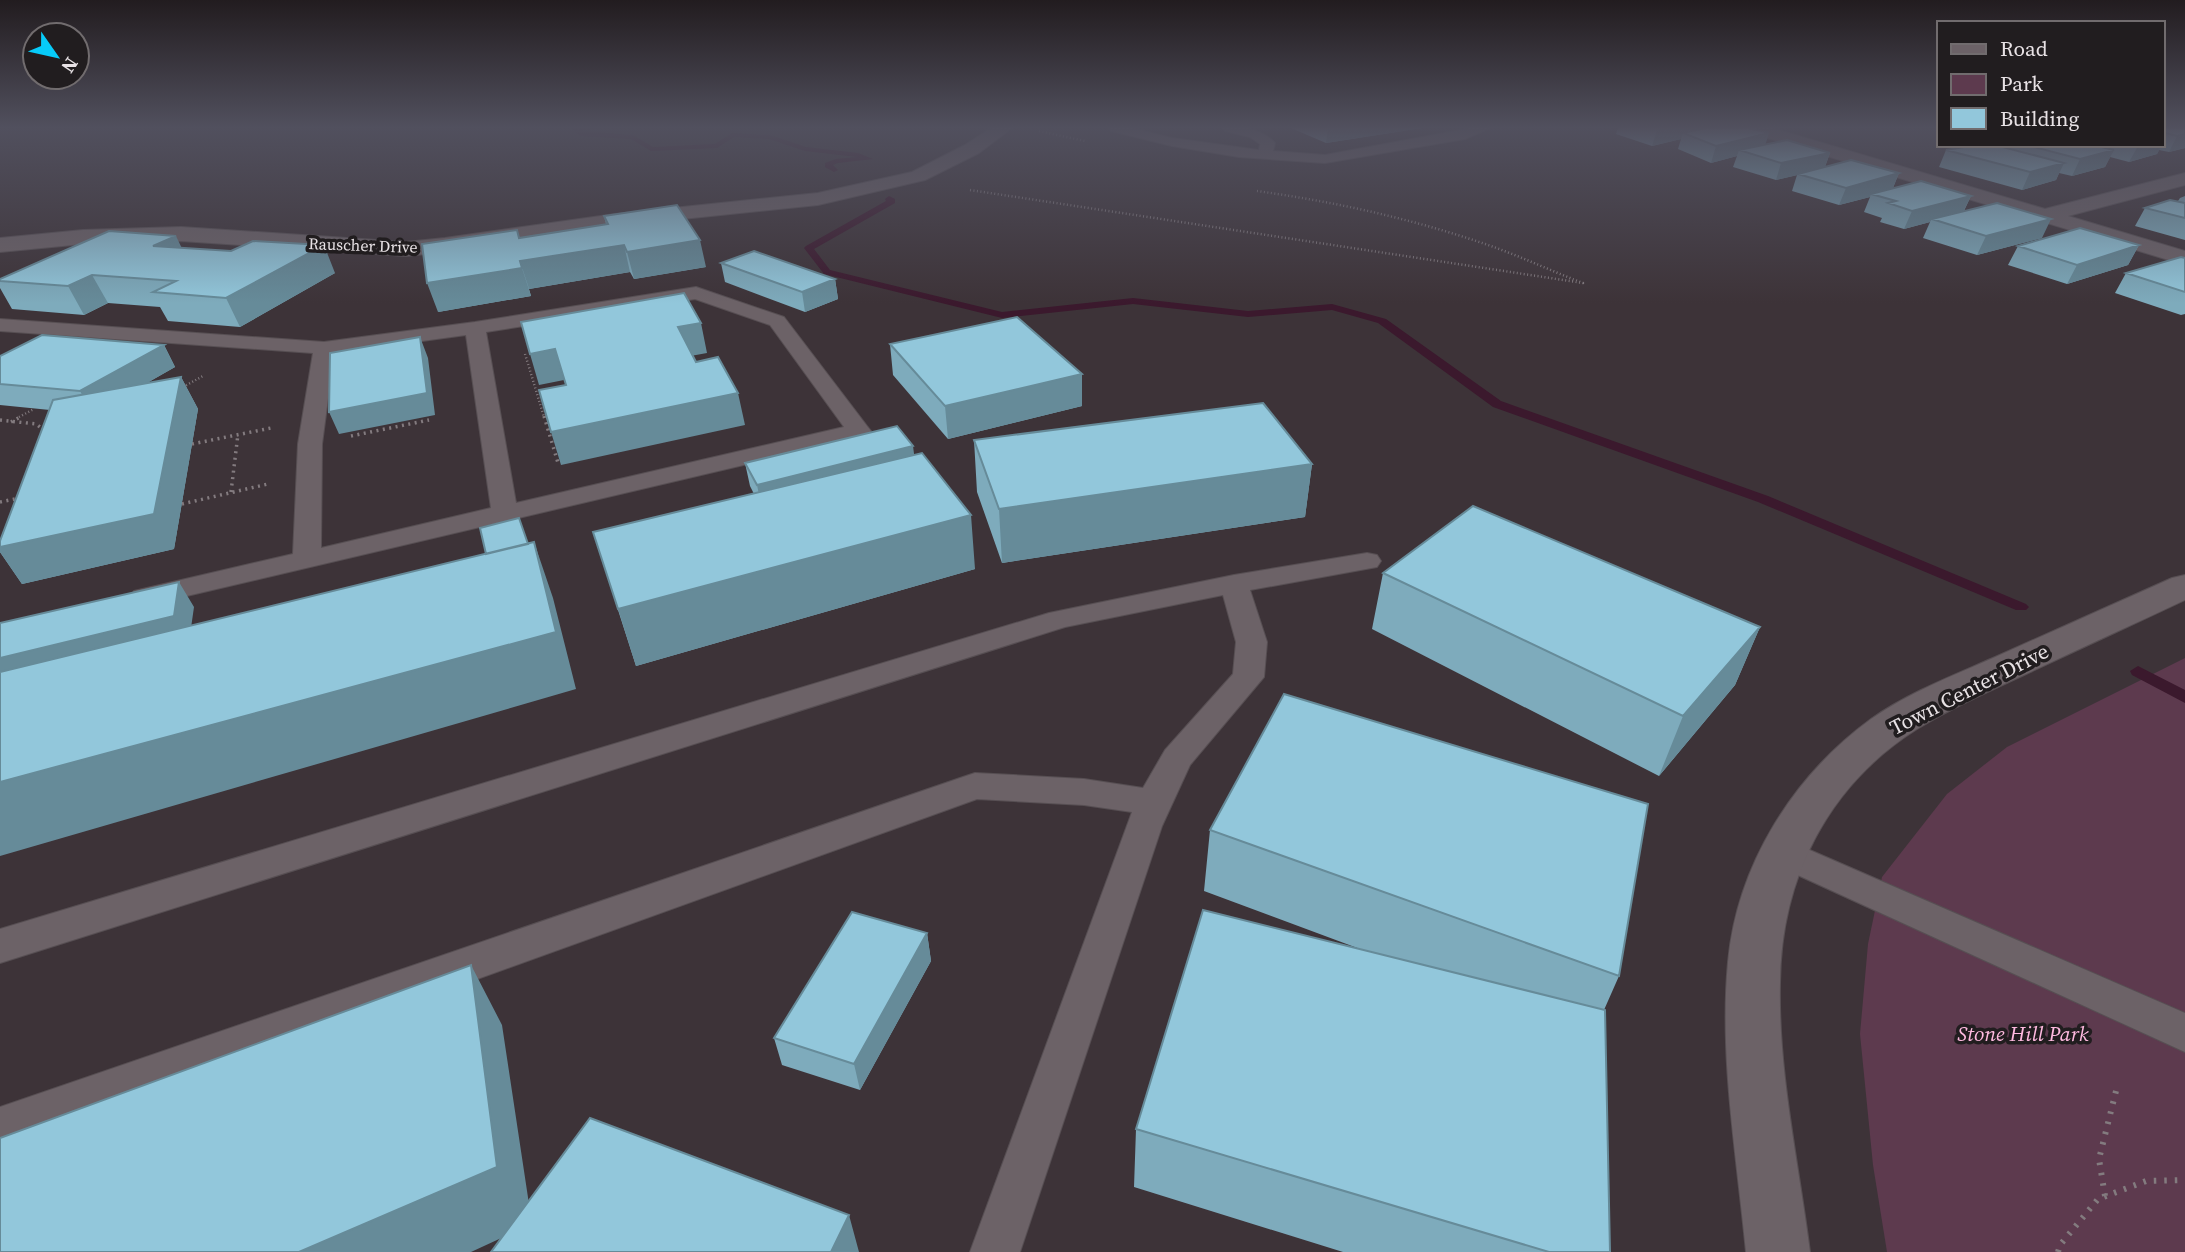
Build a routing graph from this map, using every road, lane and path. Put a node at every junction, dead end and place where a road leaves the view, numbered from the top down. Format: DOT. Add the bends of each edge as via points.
graph roads {
  1 [pos="873,186"];
  2 [pos="1950,186"];
  3 [pos="2156,186"];
  4 [pos="970,190"];
  5 [pos="1248,190"];
  6 [pos="2046,215"];
  7 [pos="0,244"];
  8 [pos="2185,258"];
  9 [pos="0,325"];
  10 [pos="475,328"];
  11 [pos="521,342"];
  12 [pos="324,348"];
  13 [pos="205,375"];
  14 [pos="172,392"];
  15 [pos="34,409"];
  16 [pos="0,420"];
  17 [pos="429,420"];
  18 [pos="11,422"];
  19 [pos="56,427"];
  20 [pos="271,428"];
  21 [pos="45,429"];
  22 [pos="238,434"];
  23 [pos="346,437"];
  24 [pos="46,440"];
  25 [pos="192,443"];
  26 [pos="561,470"];
  27 [pos="272,483"];
  28 [pos="231,492"];
  29 [pos="0,502"];
  30 [pos="182,504"];
  31 [pos="16,510"];
  32 [pos="505,512"];
  33 [pos="307,559"];
  34 [pos="1367,561"];
  35 [pos="1234,583"];
  36 [pos="2185,586"];
  37 [pos="120,603"];
  38 [pos="1154,803"];
  39 [pos="1783,852"];
  40 [pos="0,946"];
  41 [pos="2185,1033"];
  42 [pos="2116,1091"];
  43 [pos="0,1129"];
  44 [pos="2185,1180"];
  45 [pos="2105,1196"];
  46 [pos="995,1252"];
  47 [pos="1778,1252"];
  48 [pos="2058,1252"];
  1 -- 7 [label="street, Rauscher Drive" via="818,199 615,220 406,249 181,234"];
  2 -- 6 [label="street"];
  3 -- 6 [label="street"];
  4 -- 5 [label="path" via="1583,283 1428,226 1328,200"];
  6 -- 8 [label="street"];
  9 -- 12 [label="lane"];
  10 -- 12 [label="lane"];
  10 -- 32 [label="lane"];
  10 -- 32 [label="lane" via="696,293 777,321 859,431"];
  11 -- 26 [label="path"];
  12 -- 33 [label="lane" via="310,444"];
  13 -- 14 [label="path"];
  15 -- 18 [label="path"];
  16 -- 18 [label="path"];
  17 -- 23 [label="path"];
  18 -- 21 [label="path"];
  19 -- 21 [label="path"];
  20 -- 22 [label="path"];
  21 -- 24 [label="path"];
  22 -- 25 [label="path"];
  22 -- 28 [label="path"];
  27 -- 28 [label="path"];
  28 -- 30 [label="path"];
  29 -- 31 [label="path" via="21,498"];
  32 -- 33 [label="lane"];
  33 -- 37 [label="lane"];
  34 -- 35 [label="lane"];
  35 -- 38 [label="lane" via="1249,628 1253,664 1239,687 1177,758"];
  35 -- 40 [label="lane" via="1059,619"];
  36 -- 39 [label="street, Town Center Drive" via="1946,695 1879,734 1846,763 1815,801"];
  38 -- 43 [label="lane" via="1084,792 975,786"];
  38 -- 46 [label="lane"];
  39 -- 41 [label="lane"];
  39 -- 47 [label="street, Town Center Drive" via="1762,909 1753,971 1753,1038"];
  42 -- 45 [label="path" via="2099,1158"];
  44 -- 45 [label="path" via="2146,1181"];
  45 -- 48 [label="path"];
}
